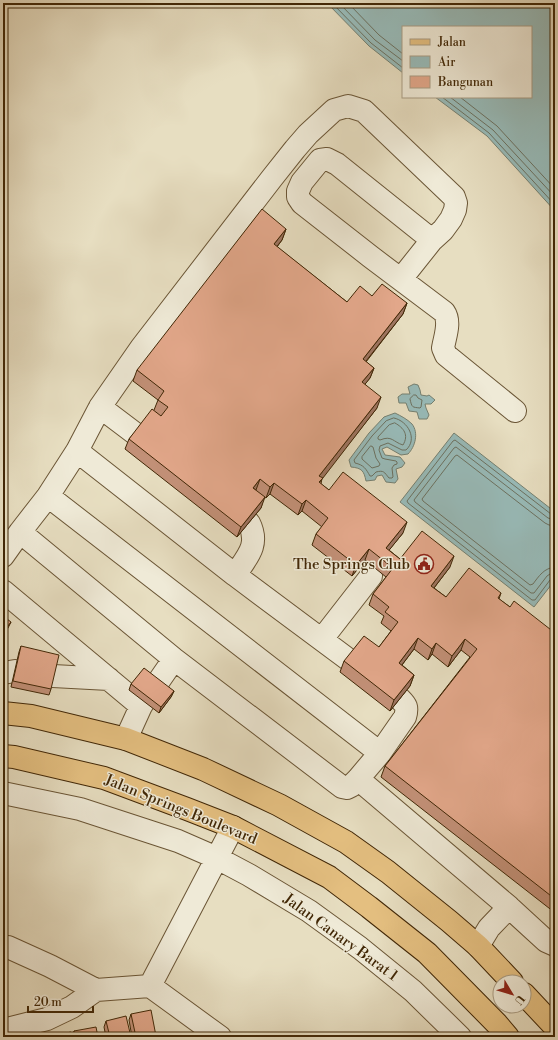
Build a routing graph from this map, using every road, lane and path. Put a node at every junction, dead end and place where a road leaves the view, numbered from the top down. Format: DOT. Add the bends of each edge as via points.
graph roads {
  1 [pos="432,240"];
  2 [pos="401,279"];
  3 [pos="100,407"];
  4 [pos="514,411"];
  5 [pos="136,435"];
  6 [pos="77,452"];
  7 [pos="48,496"];
  8 [pos="249,522"];
  9 [pos="20,532"];
  10 [pos="3,556"];
  11 [pos="235,575"];
  12 [pos="371,576"];
  13 [pos="3,591"];
  14 [pos="322,639"];
  15 [pos="174,659"];
  16 [pos="349,660"];
  17 [pos="53,676"];
  18 [pos="109,679"];
  19 [pos="147,697"];
  20 [pos="400,698"];
  21 [pos="3,713"];
  22 [pos="126,739"];
  23 [pos="380,753"];
  24 [pos="3,756"];
  25 [pos="358,779"];
  26 [pos="3,793"];
  27 [pos="233,827"];
  28 [pos="217,858"];
  29 [pos="509,907"];
  30 [pos="555,945"];
  31 [pos="3,946"];
  32 [pos="478,946"];
  33 [pos="504,974"];
  34 [pos="150,986"];
  35 [pos="96,990"];
  36 [pos="532,1003"];
  37 [pos="555,1027"];
  38 [pos="3,1030"];
  39 [pos="220,1037"];
  40 [pos="460,1037"];
  41 [pos="508,1037"];
  1 -- 2 [label="street"];
  1 -- 2 [label="street" via="337,164 327,159 320,160 302,182 298,191 302,203"];
  1 -- 3 [label="street" via="443,230 456,210 454,197 364,111 348,106 334,110 308,134 267,184 141,348"];
  2 -- 4 [label="street" via="447,316 442,348 446,355"];
  3 -- 5 [label="street"];
  3 -- 6 [label="street"];
  6 -- 7 [label="street"];
  6 -- 11 [label="street"];
  7 -- 9 [label="street"];
  7 -- 23 [label="street"];
  8 -- 11 [label="street" via="254,538 250,552"];
  9 -- 10 [label="street"];
  9 -- 15 [label="street"];
  11 -- 14 [label="street"];
  12 -- 14 [label="street"];
  13 -- 18 [label="street"];
  14 -- 16 [label="street"];
  15 -- 19 [label="street"];
  15 -- 25 [label="street" via="342,787 347,788"];
  17 -- 18 [label="street"];
  18 -- 19 [label="street"];
  19 -- 22 [label="street"];
  20 -- 23 [label="street" via="408,710 406,717"];
  21 -- 22 [label="main road" via="31,716"];
  22 -- 32 [label="main road" via="210,773 279,805 346,842 388,872"];
  23 -- 25 [label="street"];
  24 -- 27 [label="main road, Jalan Springs Boulevard" via="104,778"];
  25 -- 29 [label="street"];
  26 -- 28 [label="street, Jalan Canary Barat 1" via="80,809 178,841"];
  27 -- 28 [label="street"];
  27 -- 41 [label="main road, Jalan Springs Boulevard" via="328,877 370,906 427,953"];
  28 -- 34 [label="street"];
  28 -- 40 [label="street, Jalan Canary Barat 1" via="309,911 360,948 413,991"];
  29 -- 30 [label="street" via="546,941"];
  29 -- 32 [label="street" via="489,928"];
  31 -- 35 [label="street" via="50,966"];
  32 -- 33 [label="main road"];
  34 -- 35 [label="street"];
  34 -- 39 [label="street"];
  35 -- 38 [label="street" via="72,1007 47,1019"];
  36 -- 37 [label="main road"];
}
